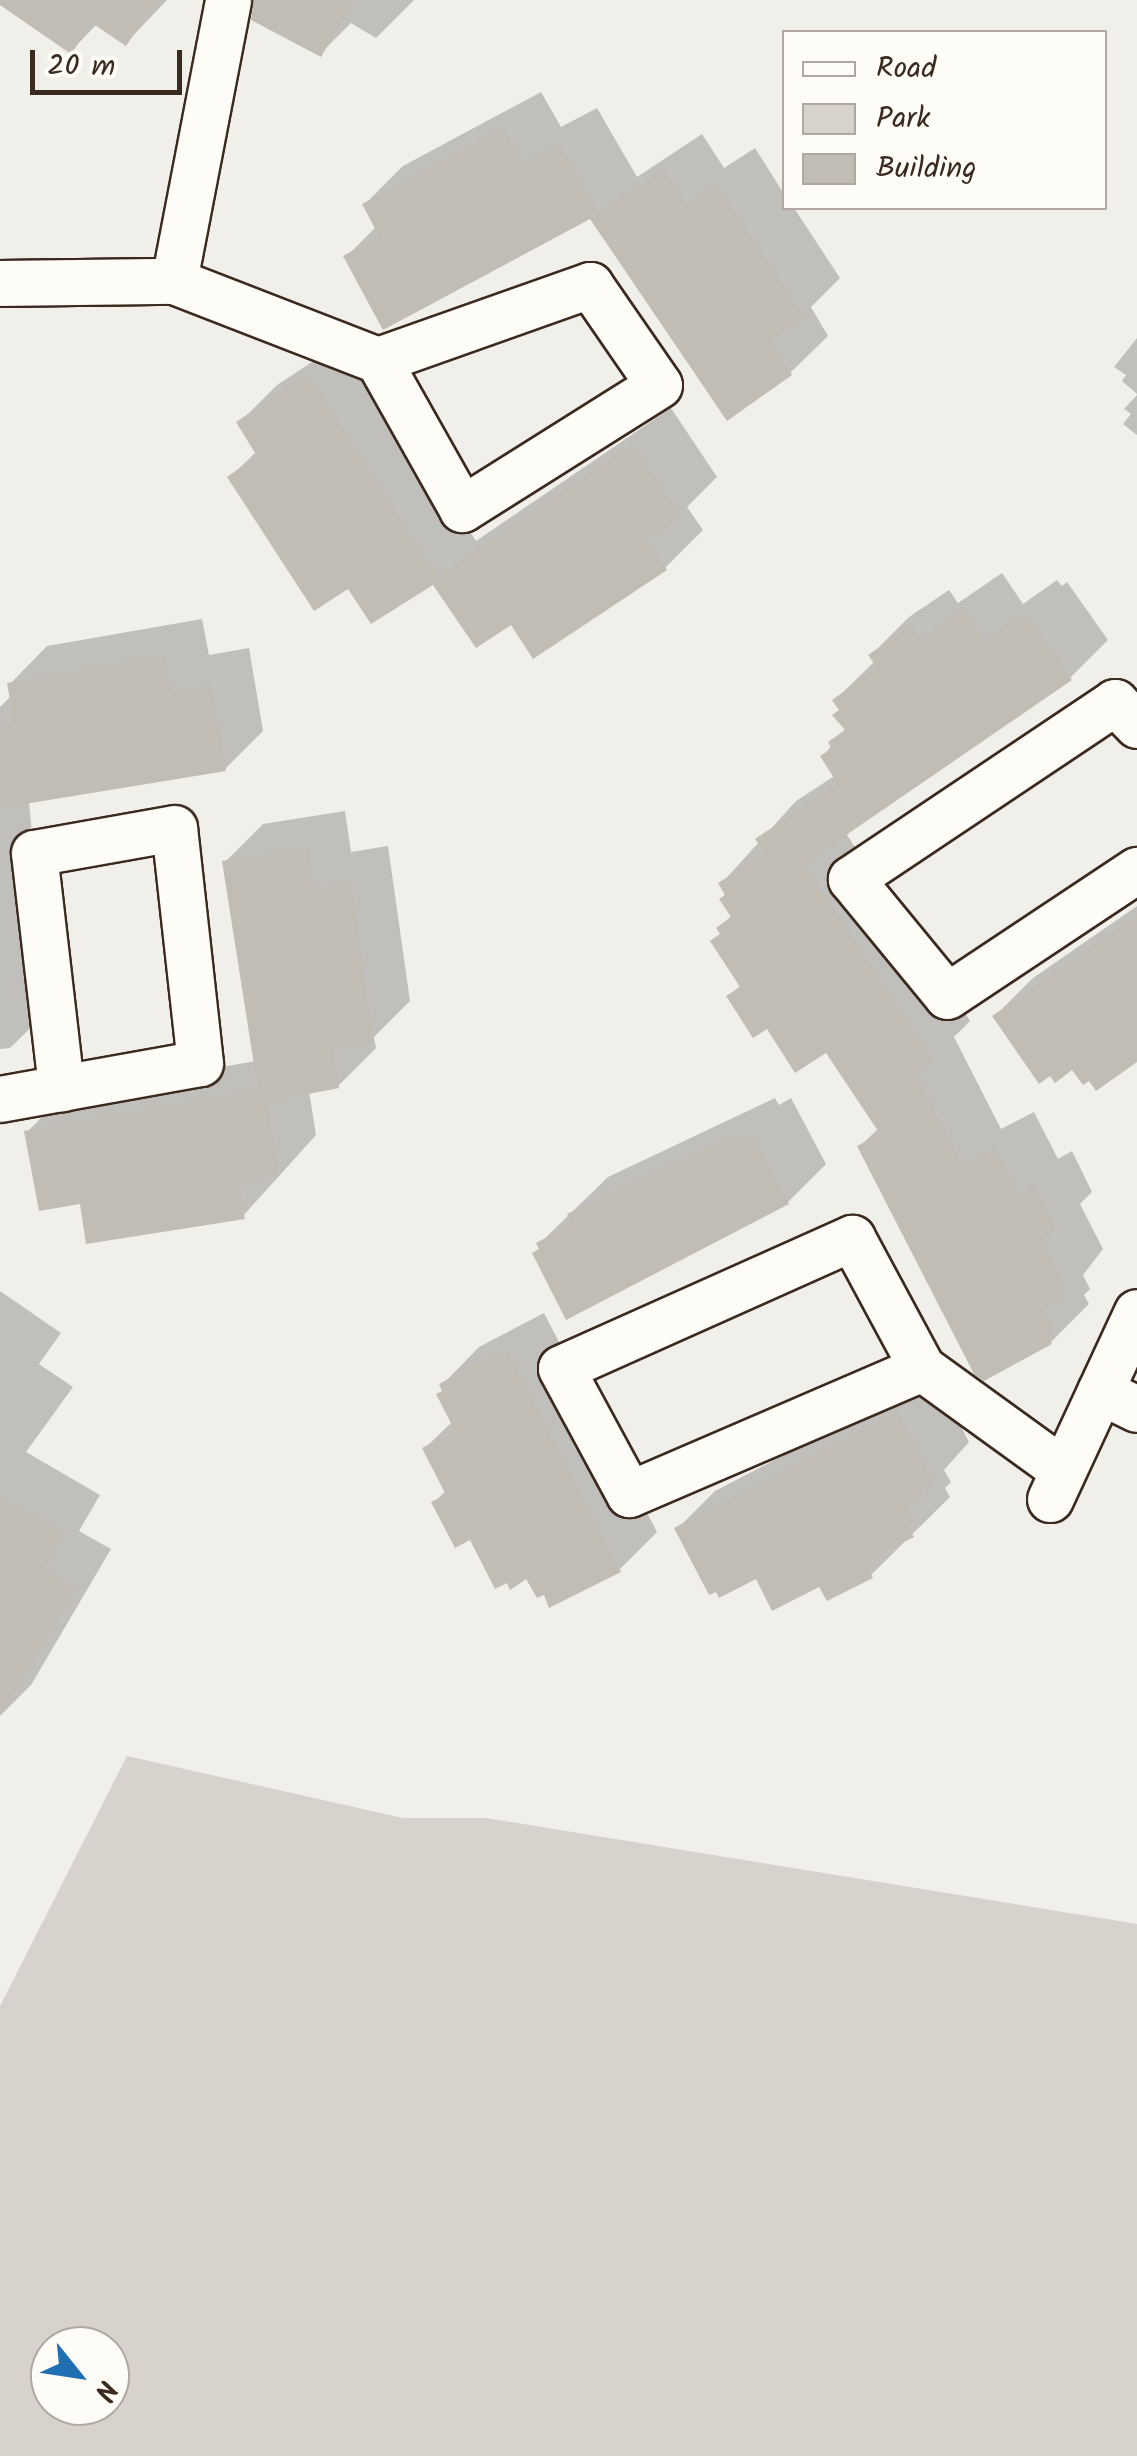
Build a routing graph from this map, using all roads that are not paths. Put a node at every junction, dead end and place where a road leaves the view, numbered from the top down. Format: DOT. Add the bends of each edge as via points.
graph roads {
  1 [pos="228,0"];
  2 [pos="174,281"];
  3 [pos="0,283"];
  4 [pos="378,360"];
  5 [pos="1137,725"];
  6 [pos="1137,870"];
  7 [pos="61,1088"];
  8 [pos="0,1099"];
  9 [pos="1137,1312"];
  10 [pos="922,1368"];
  11 [pos="1118,1400"];
  1 -- 2 [label="street"];
  2 -- 3 [label="street"];
  2 -- 4 [label="street"];
  4 -- 4 [label="street" via="590,285 658,385 462,509"];
  5 -- 6 [label="street" via="1115,702 850,879 948,996"];
  7 -- 7 [label="street" via="200,1063 174,828 34,853"];
  7 -- 8 [label="street"];
  9 -- 11 [label="street"];
  10 -- 10 [label="street" via="852,1238 561,1368 628,1494"];
  10 -- 11 [label="street" via="1056,1485"];
}
